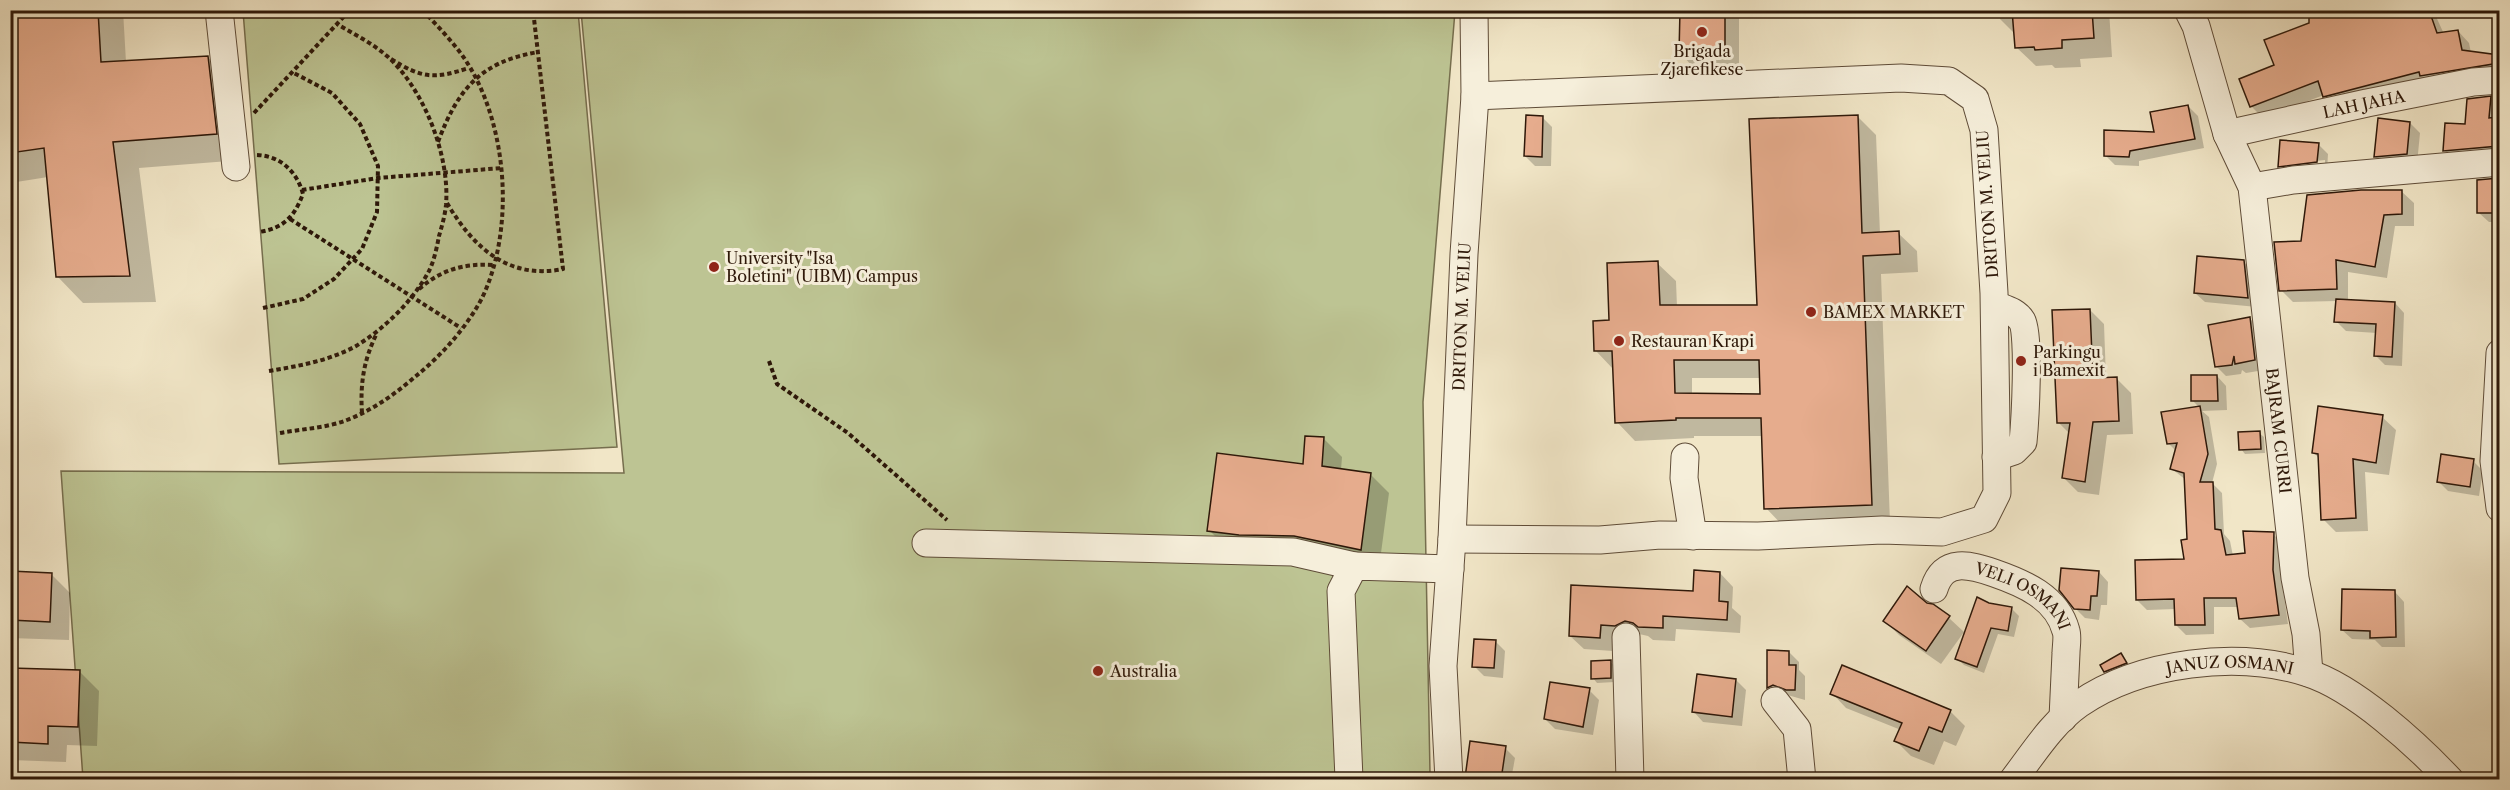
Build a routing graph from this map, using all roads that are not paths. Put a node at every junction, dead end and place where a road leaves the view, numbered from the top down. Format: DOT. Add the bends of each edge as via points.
graph roads {
  1 [pos="219,10"];
  2 [pos="1474,10"];
  3 [pos="2188,10"];
  4 [pos="2499,80"];
  5 [pos="1474,96"];
  6 [pos="2227,134"];
  7 [pos="244,161"];
  8 [pos="2499,162"];
  9 [pos="2252,187"];
  10 [pos="2499,353"];
  11 [pos="1685,456"];
  12 [pos="2499,508"];
  13 [pos="1693,536"];
  14 [pos="1452,539"];
  15 [pos="926,543"];
  16 [pos="1354,566"];
  17 [pos="1450,569"];
  18 [pos="1934,589"];
  19 [pos="1626,637"];
  20 [pos="2309,673"];
  21 [pos="1775,701"];
  22 [pos="2063,718"];
  23 [pos="1349,779"];
  24 [pos="1449,780"];
  25 [pos="1629,780"];
  26 [pos="1802,780"];
  27 [pos="2013,780"];
  28 [pos="2450,780"];
  1 -- 7 [label="street" via="232,136"];
  2 -- 5 [label="street, DRITON M. VELIU"];
  3 -- 6 [label="street, BAJRAM CURRI"];
  4 -- 6 [label="street, LAH JAHA" via="2367,103"];
  5 -- 13 [label="street, DRITON M. VELIU" via="1901,78 1950,81 1975,99 1984,130 1995,306 1997,492 1984,519 1942,532"];
  5 -- 14 [label="street, DRITON M. VELIU"];
  6 -- 9 [label="street, BAJRAM CURRI"];
  8 -- 9 [label="street"];
  9 -- 20 [label="street, BAJRAM CURRI"];
  10 -- 12 [label="street" via="2494,461"];
  11 -- 13 [label="street" via="1684,478"];
  13 -- 14 [label="street, DRITON M. VELIU"];
  14 -- 17 [label="street, DRITON M. VELIU"];
  15 -- 16 [label="street" via="1293,552"];
  16 -- 17 [label="street"];
  16 -- 23 [label="street" via="1341,591"];
  17 -- 24 [label="street, DRITON M. VELIU" via="1443,666"];
  18 -- 22 [label="street, VELI OSMANI" via="1944,571 1963,564 2020,581 2046,600 2067,632"];
  19 -- 25 [label="street"];
  20 -- 22 [label="street, JANUZ OSMANI" via="2265,664 2179,665 2123,682 2080,704"];
  20 -- 28 [label="street, JANUZ OSMANI" via="2356,699 2418,746"];
  21 -- 26 [label="street" via="1797,729"];
  22 -- 27 [label="street, JANUZ OSMANI"];
}
